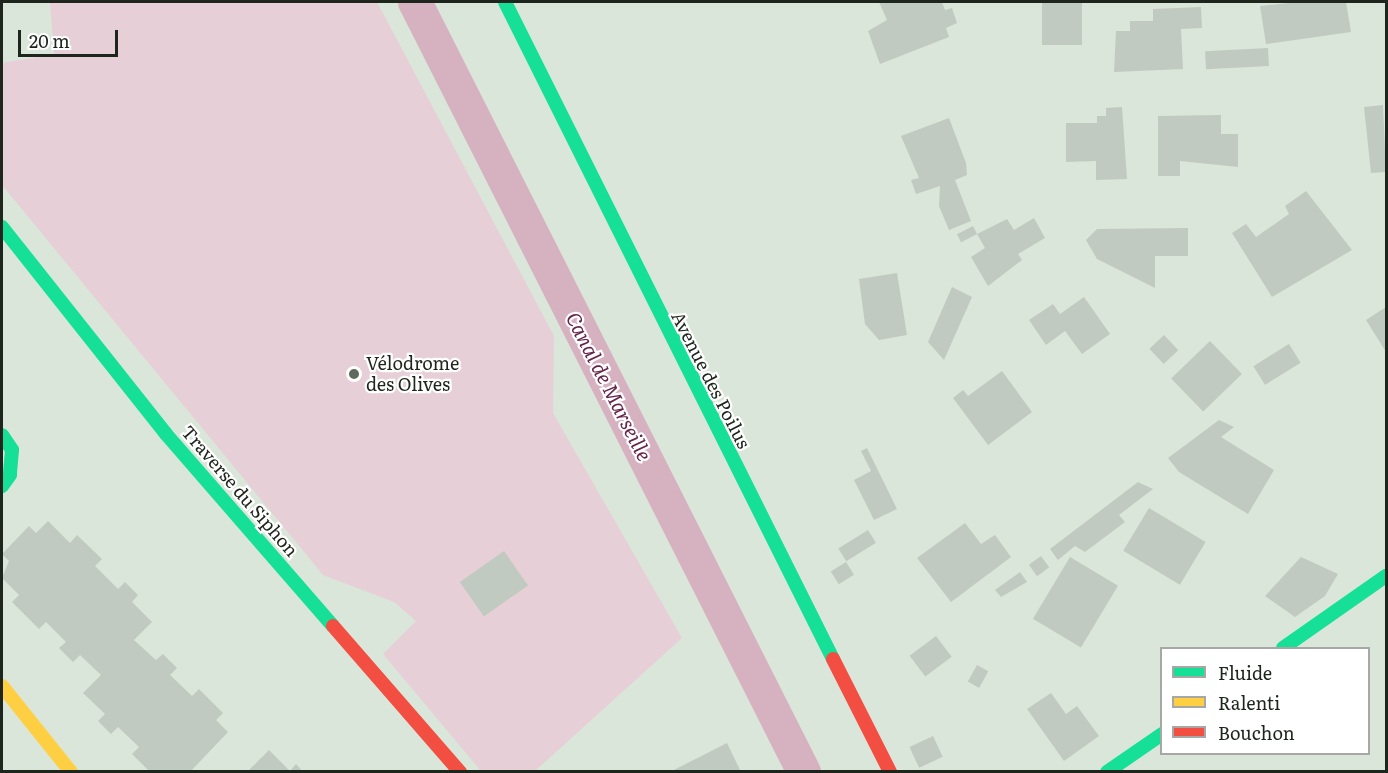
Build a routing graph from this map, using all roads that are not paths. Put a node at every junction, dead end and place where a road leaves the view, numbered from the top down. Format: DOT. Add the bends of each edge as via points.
graph roads {
  1 [pos="505,2"];
  2 [pos="2,227"];
  3 [pos="2,435"];
  4 [pos="2,486"];
  5 [pos="1386,576"];
  6 [pos="1284,647"];
  7 [pos="2,686"];
  8 [pos="1160,735"];
  9 [pos="71,771"];
  10 [pos="460,771"];
  11 [pos="890,771"];
  12 [pos="1107,771"];
  1 -- 11 [label="street, Avenue des Poilus"];
  2 -- 10 [label="street, Traverse du Siphon" via="166,434"];
  3 -- 4 [label="street" via="12,450 10,476"];
  5 -- 6 [label="street"];
  7 -- 9 [label="street"];
  8 -- 12 [label="street"];
}
